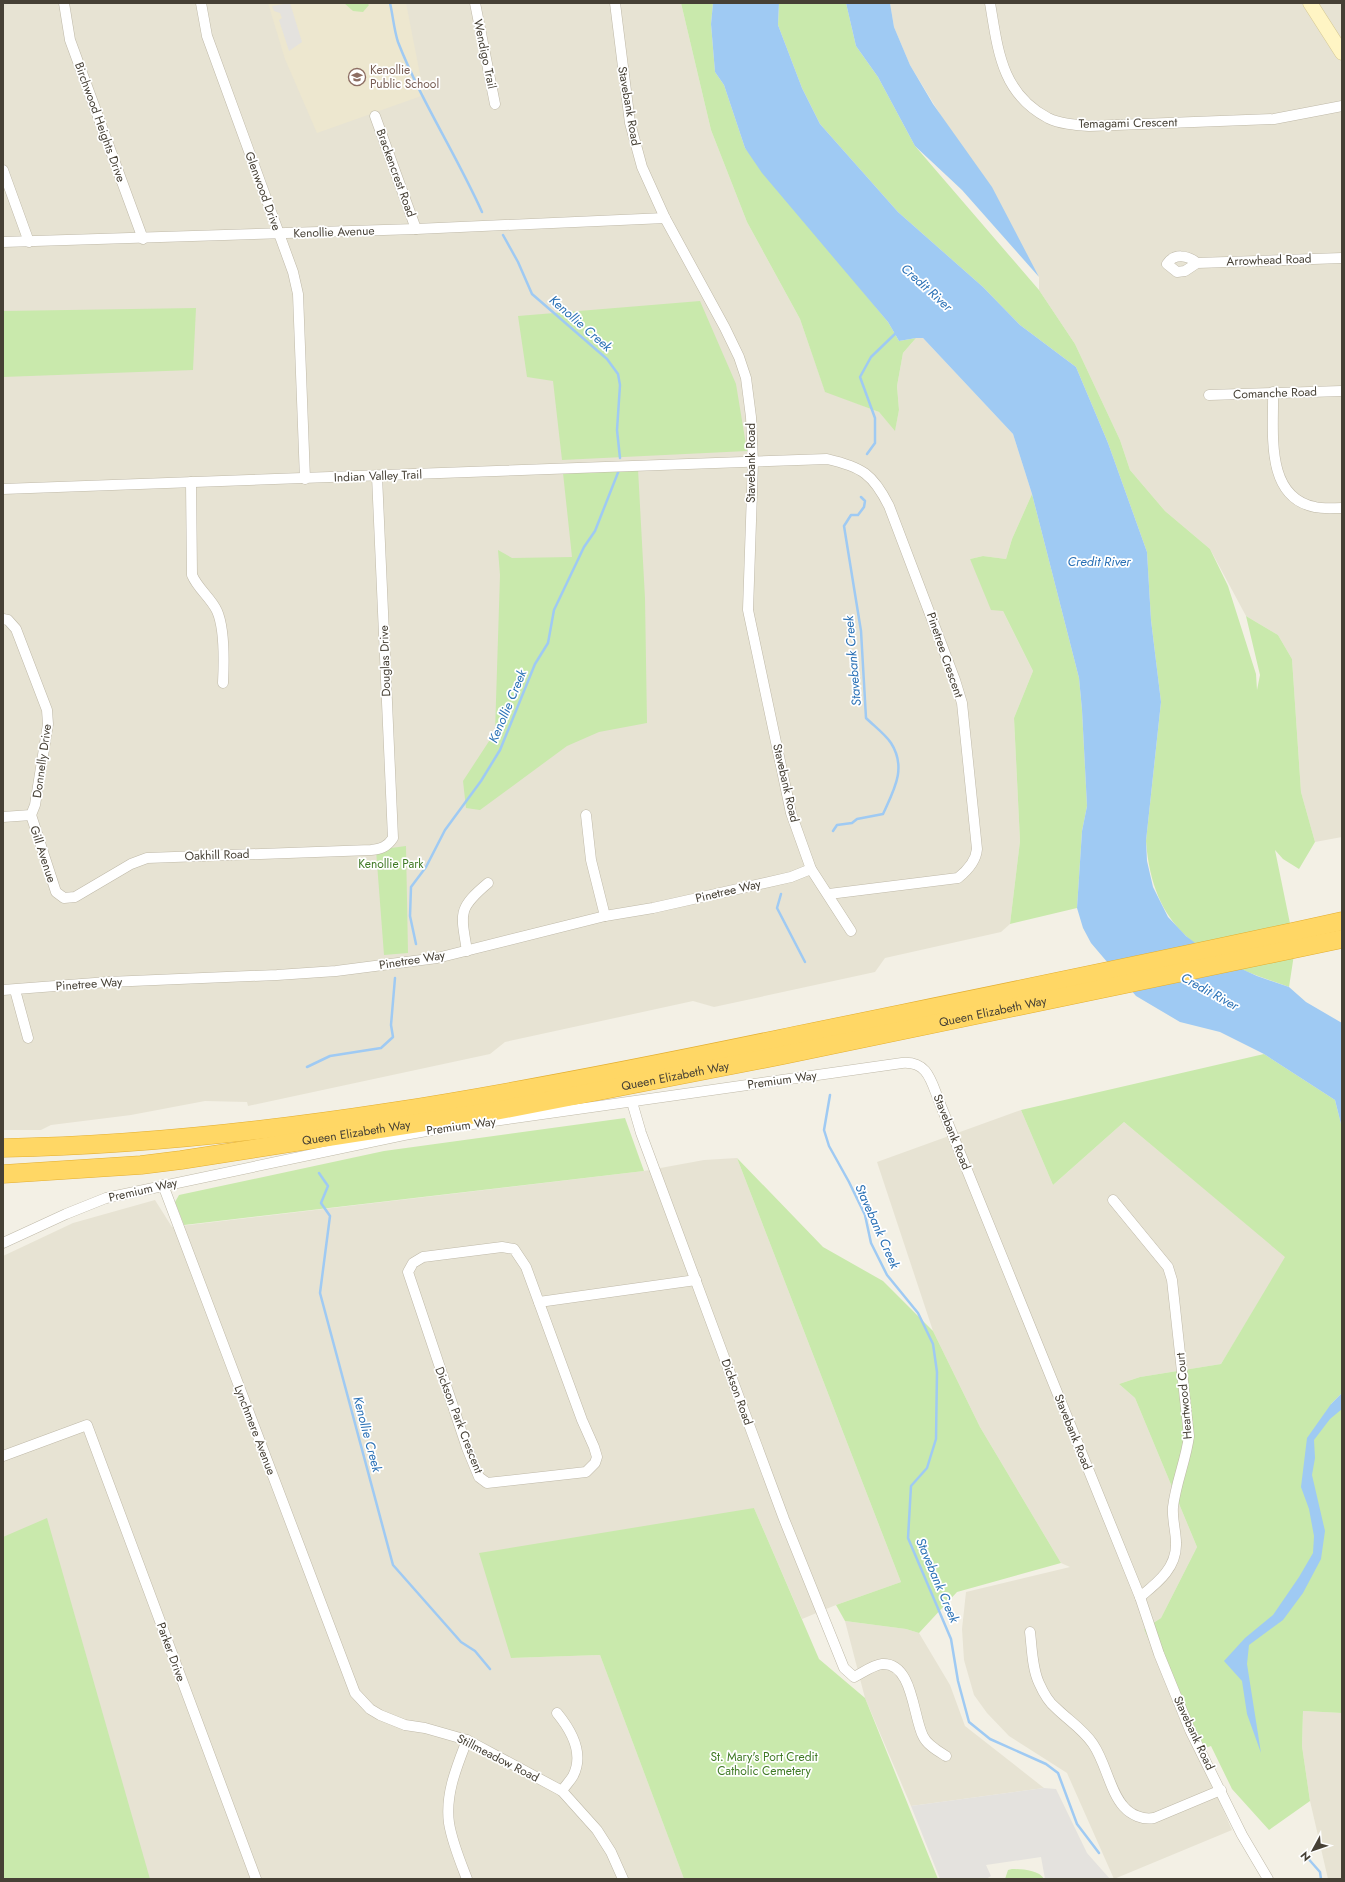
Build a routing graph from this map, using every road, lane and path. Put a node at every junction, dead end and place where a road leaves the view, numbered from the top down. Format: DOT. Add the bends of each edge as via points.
graph roads {
  1 [pos="64,3"];
  2 [pos="201,3"];
  3 [pos="474,3"];
  4 [pos="615,3"];
  5 [pos="990,3"];
  6 [pos="1310,3"];
  7 [pos="1342,53"];
  8 [pos="495,104"];
  9 [pos="1342,106"];
  10 [pos="375,116"];
  11 [pos="3,170"];
  12 [pos="664,218"];
  13 [pos="416,229"];
  14 [pos="279,234"];
  15 [pos="143,239"];
  16 [pos="3,242"];
  17 [pos="29,242"];
  18 [pos="1342,258"];
  19 [pos="1197,263"];
  20 [pos="1342,391"];
  21 [pos="1272,392"];
  22 [pos="1208,395"];
  23 [pos="753,462"];
  24 [pos="377,476"];
  25 [pos="305,479"];
  26 [pos="191,482"];
  27 [pos="3,489"];
  28 [pos="1342,508"];
  29 [pos="3,619"];
  30 [pos="222,683"];
  31 [pos="31,815"];
  32 [pos="586,815"];
  33 [pos="3,817"];
  34 [pos="389,845"];
  35 [pos="811,869"];
  36 [pos="488,883"];
  37 [pos="56,892"];
  38 [pos="829,894"];
  39 [pos="605,916"];
  40 [pos="851,931"];
  41 [pos="1336,931"];
  42 [pos="467,951"];
  43 [pos="3,990"];
  44 [pos="15,990"];
  45 [pos="1033,996"];
  46 [pos="28,1038"];
  47 [pos="927,1073"];
  48 [pos="632,1102"];
  49 [pos="3,1148"];
  50 [pos="3,1174"];
  51 [pos="163,1186"];
  52 [pos="1113,1200"];
  53 [pos="3,1243"];
  54 [pos="696,1280"];
  55 [pos="539,1302"];
  56 [pos="3,1456"];
  57 [pos="1140,1597"];
  58 [pos="1030,1632"];
  59 [pos="348,1674"];
  60 [pos="557,1713"];
  61 [pos="467,1740"];
  62 [pos="946,1756"];
  63 [pos="1221,1790"];
  64 [pos="562,1791"];
  65 [pos="256,1879"];
  66 [pos="467,1879"];
  67 [pos="623,1879"];
  68 [pos="1268,1879"];
  1 -- 15 [label="street, Birchwood Heights Drive" via="70,40"];
  2 -- 14 [label="street, Glenwood Drive" via="207,36"];
  3 -- 8 [label="street, Wendigo Trail"];
  4 -- 12 [label="street, Stavebank Road" via="630,123 642,167"];
  5 -- 9 [label="street, Temagami Crescent" via="1005,75 1032,107 1049,118 1069,124 1090,126 1274,119"];
  6 -- 7 [label="main road"];
  10 -- 13 [label="street, Brackencrest Road"];
  11 -- 17 [label="street"];
  12 -- 13 [label="street, Kenollie Avenue"];
  12 -- 23 [label="street, Stavebank Road" via="739,357 747,386"];
  13 -- 14 [label="street, Kenollie Avenue"];
  14 -- 15 [label="street, Kenollie Avenue"];
  14 -- 25 [label="street, Glenwood Drive" via="298,294"];
  15 -- 17 [label="street, Kenollie Avenue"];
  16 -- 17 [label="street, Kenollie Avenue"];
  18 -- 19 [label="street, Arrowhead Road"];
  20 -- 21 [label="street, Comanche Road"];
  21 -- 22 [label="street, Comanche Road"];
  21 -- 28 [label="street" via="1274,459 1283,487 1303,504 1316,508"];
  23 -- 24 [label="street, Indian Valley Trail"];
  23 -- 35 [label="street, Stavebank Road" via="748,610 792,813"];
  23 -- 38 [label="street, Pinetree Crescent" via="827,459 858,468 870,477 881,490 889,506 949,660 962,703 977,849 976,857 965,873 958,878"];
  24 -- 25 [label="street, Indian Valley Trail"];
  24 -- 34 [label="street, Douglas Drive" via="393,838"];
  25 -- 26 [label="street, Indian Valley Trail"];
  26 -- 27 [label="street, Indian Valley Trail"];
  26 -- 30 [label="street" via="192,575 217,611 224,665"];
  29 -- 31 [label="street, Donnelly Drive" via="8,620 16,629 47,710 47,732 35,805"];
  31 -- 33 [label="street"];
  31 -- 37 [label="street, Gill Avenue"];
  32 -- 39 [label="street" via="591,860"];
  34 -- 37 [label="street, Oakhill Road" via="371,850 147,858 131,864 76,897 64,898"];
  35 -- 38 [label="street, Stavebank Road"];
  35 -- 39 [label="street, Pinetree Way" via="784,878 653,908"];
  36 -- 42 [label="street" via="471,897 462,914"];
  38 -- 40 [label="street, Stavebank Road"];
  39 -- 42 [label="street, Pinetree Way"];
  41 -- 45 [label="highway, Queen Elizabeth Way"];
  42 -- 44 [label="street, Pinetree Way" via="437,958 336,971 108,982"];
  43 -- 44 [label="street, Pinetree Way"];
  44 -- 46 [label="street"];
  45 -- 49 [label="highway, Queen Elizabeth Way" via="421,1107 149,1142"];
  45 -- 50 [label="highway, Queen Elizabeth Way" via="784,1055 494,1111 181,1160"];
  47 -- 48 [label="street, Premium Way" via="916,1064 902,1063"];
  47 -- 57 [label="street, Stavebank Road"];
  48 -- 51 [label="street, Premium Way" via="404,1135"];
  48 -- 54 [label="street, Dickson Road" via="641,1133"];
  51 -- 53 [label="street, Premium Way" via="106,1198"];
  51 -- 59 [label="street, Lynchmere Avenue"];
  52 -- 57 [label="street, Heartwood Court" via="1168,1267 1172,1280 1189,1436 1173,1509 1177,1545 1174,1559 1162,1579"];
  54 -- 55 [label="street"];
  54 -- 62 [label="street, Dickson Road" via="784,1518 844,1668 854,1677 881,1664 895,1667 901,1673 913,1697 923,1738"];
  55 -- 55 [label="street, Dickson Park Crescent" via="526,1267 514,1249 502,1247 423,1257 414,1263 408,1272 467,1448 479,1477 487,1483 586,1472 597,1457"];
  56 -- 65 [label="street, Parker Drive" via="87,1425"];
  57 -- 63 [label="street, Stavebank Road" via="1159,1654 1190,1730"];
  58 -- 63 [label="street" via="1035,1672 1043,1691 1054,1707 1093,1743 1105,1764 1117,1798 1128,1810 1136,1816 1154,1818"];
  59 -- 61 [label="street, Stillmeadow Road" via="356,1692 370,1709 380,1715 405,1725"];
  60 -- 64 [label="street" via="570,1729 577,1750 577,1764 573,1775"];
  61 -- 64 [label="street, Stillmeadow Road"];
  61 -- 66 [label="street" via="453,1778 448,1807 451,1831"];
  63 -- 68 [label="street, Stavebank Road" via="1242,1835"];
  64 -- 67 [label="street, Stillmeadow Road" via="597,1830 611,1852"];
}
